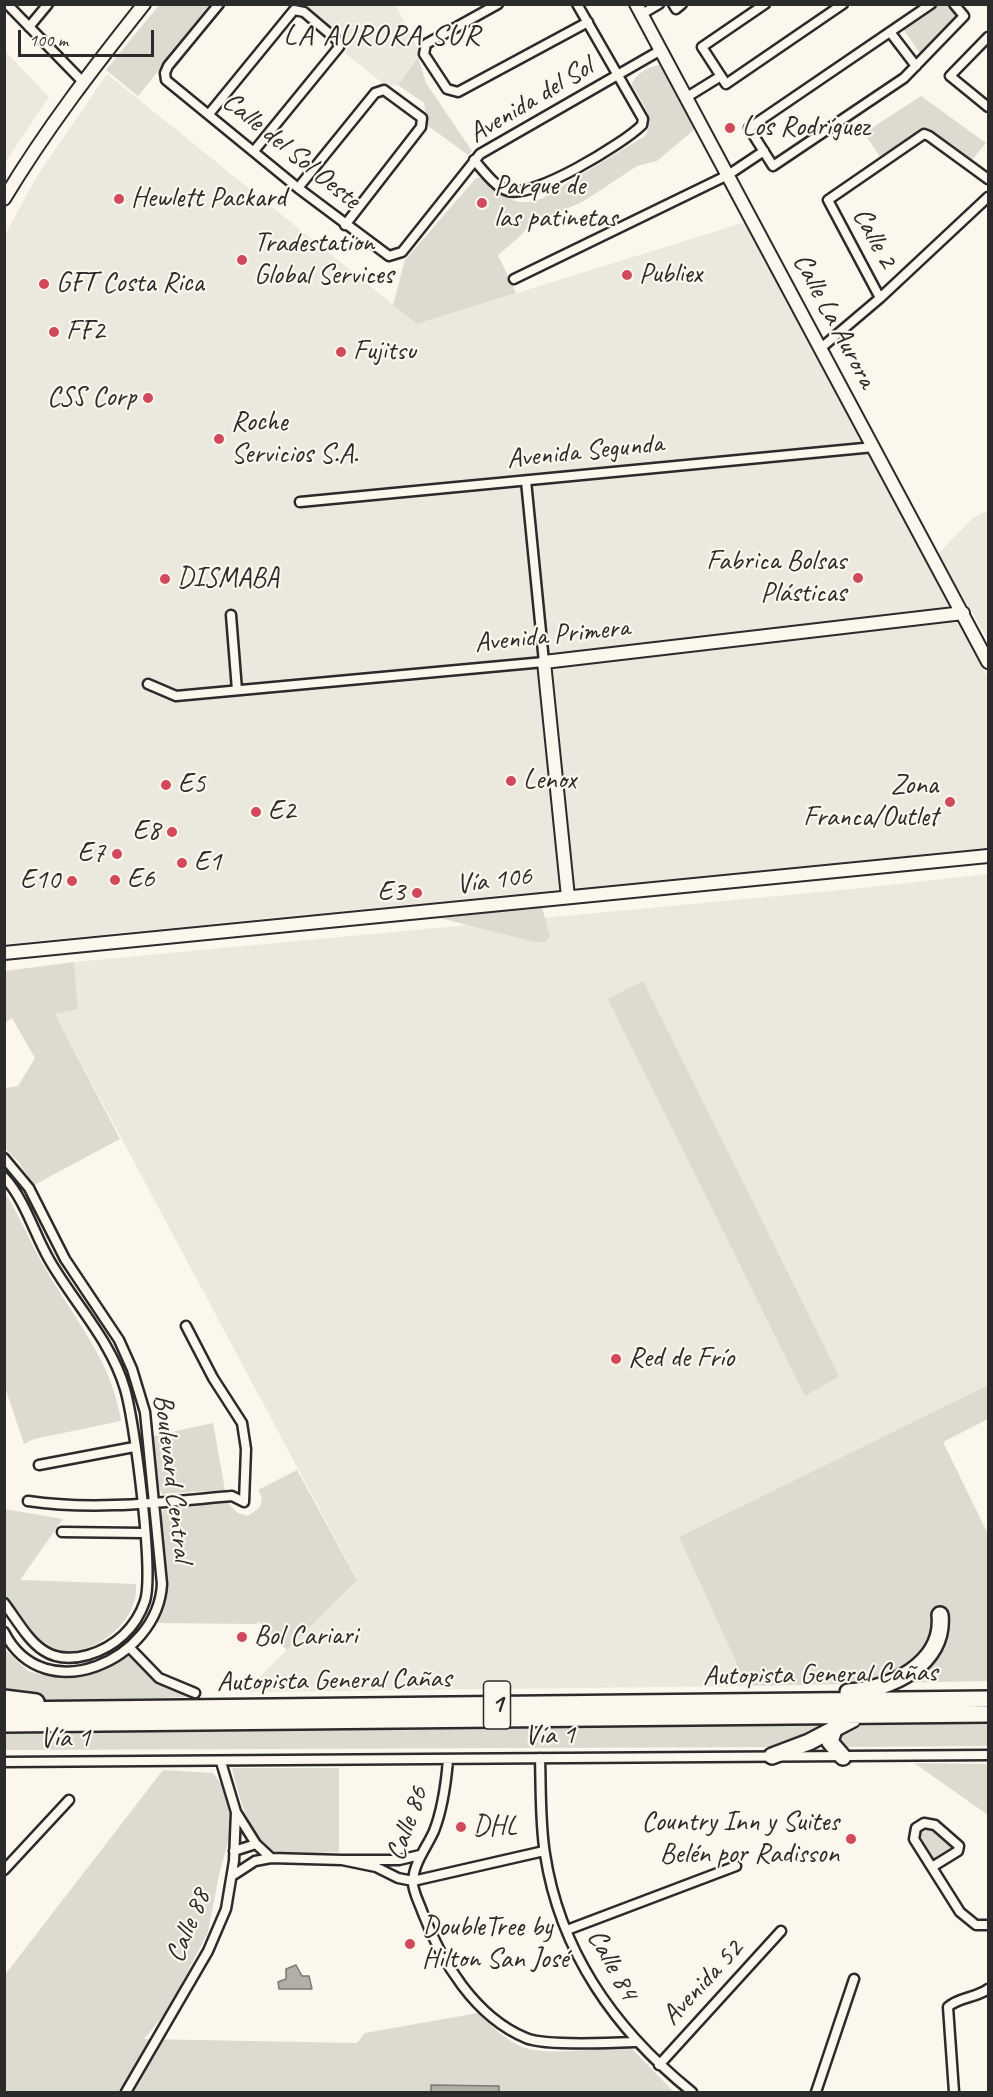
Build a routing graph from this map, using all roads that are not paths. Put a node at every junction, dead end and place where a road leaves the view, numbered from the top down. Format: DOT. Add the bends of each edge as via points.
graph roads {
  1 [pos="7,4"];
  2 [pos="48,4"];
  3 [pos="144,4"];
  4 [pos="219,4"];
  5 [pos="498,4"];
  6 [pos="577,4"];
  7 [pos="659,4"];
  8 [pos="673,4"];
  9 [pos="682,4"];
  10 [pos="765,4"];
  11 [pos="843,4"];
  12 [pos="931,4"];
  13 [pos="954,4"];
  14 [pos="639,9"];
  15 [pos="588,22"];
  16 [pos="29,27"];
  17 [pos="890,32"];
  18 [pos="988,37"];
  19 [pos="661,50"];
  20 [pos="916,66"];
  21 [pos="619,74"];
  22 [pos="721,76"];
  23 [pos="82,81"];
  24 [pos="687,97"];
  25 [pos="988,107"];
  26 [pos="208,114"];
  27 [pos="254,151"];
  28 [pos="764,151"];
  29 [pos="474,160"];
  30 [pos="728,175"];
  31 [pos="988,179"];
  32 [pos="298,188"];
  33 [pos="988,197"];
  34 [pos="4,199"];
  35 [pos="345,225"];
  36 [pos="389,256"];
  37 [pos="514,279"];
  38 [pos="880,298"];
  39 [pos="821,348"];
  40 [pos="874,447"];
  41 [pos="526,481"];
  42 [pos="300,502"];
  43 [pos="963,612"];
  44 [pos="231,615"];
  45 [pos="544,662"];
  46 [pos="988,662"];
  47 [pos="148,684"];
  48 [pos="237,690"];
  49 [pos="988,856"];
  50 [pos="568,897"];
  51 [pos="4,953"];
  52 [pos="4,1158"];
  53 [pos="4,1177"];
  54 [pos="186,1326"];
  55 [pos="112,1330"];
  56 [pos="101,1335"];
  57 [pos="134,1447"];
  58 [pos="39,1465"];
  59 [pos="28,1501"];
  60 [pos="155,1503"];
  61 [pos="141,1505"];
  62 [pos="62,1532"];
  63 [pos="144,1533"];
  64 [pos="4,1603"];
  65 [pos="940,1615"];
  66 [pos="130,1629"];
  67 [pos="4,1632"];
  68 [pos="139,1638"];
  69 [pos="115,1642"];
  70 [pos="126,1650"];
  71 [pos="195,1693"];
  72 [pos="4,1698"];
  73 [pos="988,1699"];
  74 [pos="500,1705"];
  75 [pos="4,1710"];
  76 [pos="62,1710"];
  77 [pos="988,1714"];
  78 [pos="861,1716"];
  79 [pos="4,1724"];
  80 [pos="835,1726"];
  81 [pos="988,1755"];
  82 [pos="772,1756"];
  83 [pos="843,1757"];
  84 [pos="540,1758"];
  85 [pos="448,1760"];
  86 [pos="4,1762"];
  87 [pos="221,1762"];
  88 [pos="69,1800"];
  89 [pos="236,1812"];
  90 [pos="256,1844"];
  91 [pos="234,1851"];
  92 [pos="544,1851"];
  93 [pos="420,1855"];
  94 [pos="271,1858"];
  95 [pos="342,1860"];
  96 [pos="736,1866"];
  97 [pos="932,1867"];
  98 [pos="4,1870"];
  99 [pos="232,1876"];
  100 [pos="413,1881"];
  101 [pos="988,1925"];
  102 [pos="567,1930"];
  103 [pos="782,1931"];
  104 [pos="854,1979"];
  105 [pos="988,1989"];
  106 [pos="635,2042"];
  107 [pos="658,2066"];
  108 [pos="126,2092"];
  109 [pos="692,2092"];
  110 [pos="816,2092"];
  111 [pos="954,2092"];
  1 -- 16 [label="street"];
  2 -- 16 [label="street"];
  3 -- 23 [label="street"];
  4 -- 26 [label="street, Calle del Sol Oeste" via="165,73 166,80"];
  5 -- 15 [label="street" via="426,44 424,54 447,89 458,92"];
  6 -- 15 [label="street"];
  7 -- 14 [label="street"];
  8 -- 9 [label="street" via="676,9"];
  10 -- 22 [label="street" via="702,47"];
  11 -- 22 [label="street" via="726,84"];
  12 -- 17 [label="street"];
  13 -- 20 [label="street" via="964,16"];
  14 -- 19 [label="street, Calle La Aurora"];
  15 -- 21 [label="street"];
  16 -- 23 [label="street"];
  17 -- 20 [label="street"];
  17 -- 28 [label="street" via="749,128"];
  18 -- 25 [label="street" via="950,76"];
  19 -- 21 [label="street, Avenida del Sol"];
  19 -- 24 [label="street, Calle La Aurora"];
  20 -- 28 [label="street" via="773,166"];
  21 -- 29 [label="street, Avenida del Sol"];
  21 -- 29 [label="street" via="644,120 642,126 563,176 533,189 510,192"];
  22 -- 24 [label="street"];
  23 -- 34 [label="street"];
  24 -- 30 [label="street, Calle La Aurora"];
  26 -- 27 [label="street, Calle del Sol Oeste"];
  26 -- 27 [label="street" via="294,10 304,12 337,40 339,47"];
  27 -- 32 [label="street, Calle del Sol Oeste"];
  28 -- 30 [label="street"];
  29 -- 36 [label="street, Avenida del Sol" via="402,252"];
  30 -- 37 [label="street"];
  30 -- 39 [label="street, Calle La Aurora"];
  31 -- 38 [label="street, Calle 2" via="929,136 918,136 828,200"];
  32 -- 35 [label="street, Calle del Sol Oeste"];
  32 -- 35 [label="street" via="375,93 384,90 406,104 422,118 421,127"];
  33 -- 38 [label="street"];
  35 -- 36 [label="street, Calle del Sol Oeste"];
  38 -- 39 [label="street"];
  39 -- 40 [label="street, Calle La Aurora"];
  40 -- 41 [label="street, Avenida Segunda"];
  40 -- 43 [label="street, Calle La Aurora"];
  41 -- 42 [label="street, Avenida Segunda"];
  41 -- 45 [label="street"];
  43 -- 45 [label="street, Avenida Primera"];
  43 -- 46 [label="street, Calle La Aurora"];
  44 -- 48 [label="street"];
  45 -- 48 [label="street, Avenida Primera"];
  45 -- 50 [label="street"];
  47 -- 48 [label="street, Avenida Primera" via="176,696"];
  49 -- 50 [label="street, Vía 106"];
  50 -- 51 [label="street, Vía 106"];
  52 -- 55 [label="street, Boulevard Central" via="29,1188 65,1259"];
  53 -- 56 [label="street, Boulevard Central" via="16,1192 55,1268"];
  54 -- 60 [label="street" via="242,1423 246,1444 244,1502 232,1496"];
  55 -- 56 [label="street"];
  55 -- 60 [label="street, Boulevard Central" via="128,1360 143,1403"];
  56 -- 57 [label="street, Boulevard Central" via="125,1390"];
  57 -- 58 [label="street"];
  57 -- 61 [label="street, Boulevard Central"];
  59 -- 61 [label="street" via="72,1507"];
  60 -- 61 [label="street"];
  60 -- 68 [label="street, Boulevard Central" via="162,1593 153,1618"];
  61 -- 63 [label="street, Boulevard Central"];
  62 -- 63 [label="street"];
  63 -- 66 [label="street, Boulevard Central" via="147,1592"];
  64 -- 69 [label="street, Boulevard Central" via="26,1636 56,1657 81,1657"];
  65 -- 74 [label="highway" via="938,1637 924,1660 909,1674 875,1689"];
  66 -- 68 [label="street"];
  66 -- 69 [label="street, Boulevard Central"];
  67 -- 70 [label="street, Boulevard Central" via="25,1657 51,1671 95,1668"];
  68 -- 70 [label="street, Boulevard Central"];
  69 -- 70 [label="street"];
  70 -- 71 [label="street" via="159,1678"];
  72 -- 76 [label="highway"];
  73 -- 74 [label="highway, Autopista General Cañas / 1"];
  74 -- 76 [label="highway, Autopista General Cañas / 1"];
  75 -- 76 [label="highway, Autopista General Cañas / 1"];
  77 -- 78 [label="highway, Autopista General Cañas / 1"];
  78 -- 79 [label="highway, Autopista General Cañas / 1"];
  78 -- 80 [label="highway"];
  80 -- 82 [label="highway" via="809,1742"];
  80 -- 83 [label="highway" via="830,1742"];
  81 -- 83 [label="street, Vía 1"];
  82 -- 83 [label="street, Vía 1"];
  82 -- 84 [label="street, Vía 1"];
  84 -- 85 [label="street, Vía 1"];
  84 -- 92 [label="street, Calle 84"];
  85 -- 87 [label="street, Vía 1"];
  85 -- 93 [label="street, Calle 86" via="441,1810"];
  86 -- 87 [label="street, Vía 1"];
  87 -- 89 [label="street, Calle 88"];
  88 -- 98 [label="street"];
  89 -- 90 [label="street"];
  89 -- 91 [label="street, Calle 88"];
  90 -- 91 [label="street"];
  90 -- 94 [label="street"];
  91 -- 99 [label="street, Calle 88"];
  92 -- 100 [label="street"];
  92 -- 102 [label="street, Calle 84"];
  93 -- 95 [label="street" via="399,1860"];
  93 -- 100 [label="street, Calle 86"];
  94 -- 95 [label="street"];
  94 -- 99 [label="street" via="255,1861"];
  95 -- 100 [label="street"];
  96 -- 102 [label="street"];
  97 -- 97 [label="street" via="914,1839 916,1828 924,1823 935,1825 959,1846 958,1851"];
  97 -- 101 [label="street" via="968,1920"];
  99 -- 108 [label="street, Calle 88" via="226,1909 208,1951"];
  100 -- 106 [label="street, Calle 86" via="447,1963 495,2019 528,2039"];
  102 -- 106 [label="street, Calle 84" via="595,1988"];
  103 -- 107 [label="street, Avenida 52"];
  104 -- 110 [label="street"];
  105 -- 111 [label="street" via="948,2007"];
  106 -- 107 [label="street, Calle 84"];
  107 -- 109 [label="street, Calle 84"];
}
